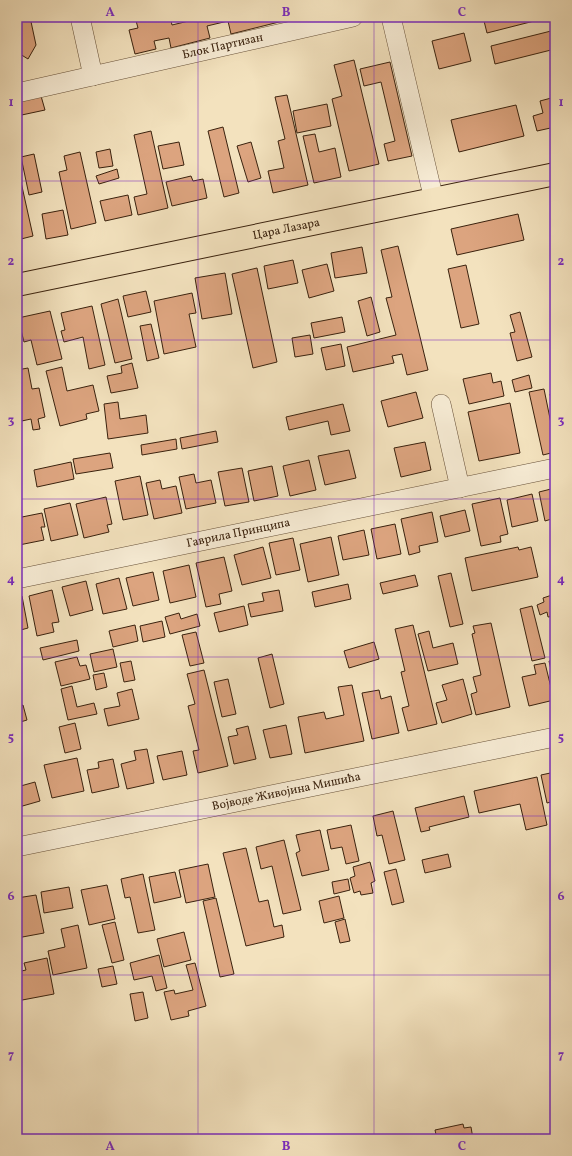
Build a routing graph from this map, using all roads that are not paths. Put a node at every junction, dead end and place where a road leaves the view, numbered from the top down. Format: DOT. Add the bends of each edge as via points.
graph roads {
  1 [pos="80,17"];
  2 [pos="353,17"];
  3 [pos="391,17"];
  4 [pos="93,76"];
  5 [pos="17,94"];
  6 [pos="555,174"];
  7 [pos="434,200"];
  8 [pos="17,285"];
  9 [pos="441,404"];
  10 [pos="555,468"];
  11 [pos="460,488"];
  12 [pos="17,579"];
  13 [pos="555,737"];
  14 [pos="17,847"];
  1 -- 4 [label="street"];
  2 -- 4 [label="street, Блок Партизан"];
  3 -- 7 [label="street"];
  4 -- 5 [label="street, Блок Партизан"];
  6 -- 7 [label="main road, Цара Лазара"];
  7 -- 8 [label="main road, Цара Лазара"];
  9 -- 11 [label="street"];
  10 -- 11 [label="street, Гаврила Принципа"];
  11 -- 12 [label="street, Гаврила Принципа"];
  13 -- 14 [label="street, Војводе Живојина Мишића"];
}
